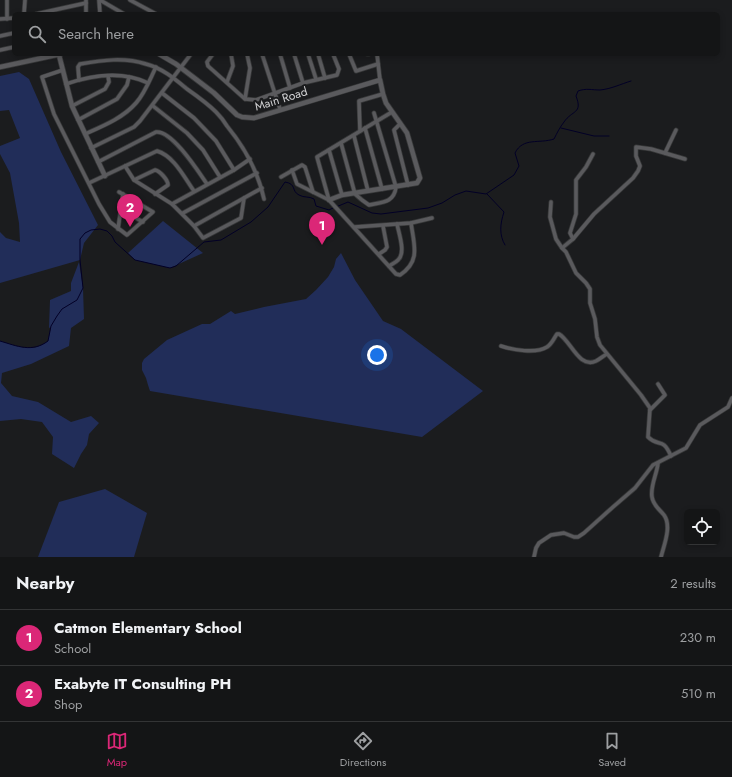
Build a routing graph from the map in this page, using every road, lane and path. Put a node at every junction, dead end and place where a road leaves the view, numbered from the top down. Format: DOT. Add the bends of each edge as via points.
graph roads {
  1 [pos="7,0"];
  2 [pos="25,0"];
  3 [pos="100,0"];
  4 [pos="130,0"];
  5 [pos="86,2"];
  6 [pos="24,12"];
  7 [pos="44,12"];
  8 [pos="100,12"];
  9 [pos="121,12"];
  10 [pos="152,12"];
  11 [pos="12,18"];
  12 [pos="0,19"];
  13 [pos="7,19"];
  14 [pos="12,33"];
  15 [pos="0,36"];
  16 [pos="12,47"];
  17 [pos="0,50"];
  18 [pos="52,56"];
  19 [pos="61,56"];
  20 [pos="162,56"];
  21 [pos="190,56"];
  22 [pos="212,56"];
  23 [pos="231,56"];
  24 [pos="247,56"];
  25 [pos="263,56"];
  26 [pos="281,56"];
  27 [pos="295,56"];
  28 [pos="309,56"];
  29 [pos="319,56"];
  30 [pos="335,56"];
  31 [pos="350,56"];
  32 [pos="377,56"];
  33 [pos="378,64"];
  34 [pos="0,67"];
  35 [pos="156,67"];
  36 [pos="181,68"];
  37 [pos="63,70"];
  38 [pos="108,76"];
  39 [pos="129,77"];
  40 [pos="173,77"];
  41 [pos="325,78"];
  42 [pos="316,79"];
  43 [pos="79,80"];
  44 [pos="380,80"];
  45 [pos="227,82"];
  46 [pos="148,83"];
  47 [pos="303,83"];
  48 [pos="66,84"];
  49 [pos="290,88"];
  50 [pos="162,93"];
  51 [pos="274,94"];
  52 [pos="383,94"];
  53 [pos="245,99"];
  54 [pos="72,106"];
  55 [pos="153,106"];
  56 [pos="280,109"];
  57 [pos="392,112"];
  58 [pos="374,113"];
  59 [pos="78,120"];
  60 [pos="376,121"];
  61 [pos="400,124"];
  62 [pos="365,128"];
  63 [pos="676,130"];
  64 [pos="360,131"];
  65 [pos="85,134"];
  66 [pos="354,136"];
  67 [pos="341,143"];
  68 [pos="91,148"];
  69 [pos="329,150"];
  70 [pos="665,153"];
  71 [pos="593,154"];
  72 [pos="250,159"];
  73 [pos="685,159"];
  74 [pos="98,162"];
  75 [pos="125,166"];
  76 [pos="234,170"];
  77 [pos="292,170"];
  78 [pos="257,173"];
  79 [pos="105,176"];
  80 [pos="220,177"];
  81 [pos="281,177"];
  82 [pos="134,180"];
  83 [pos="89,183"];
  84 [pos="207,184"];
  85 [pos="408,185"];
  86 [pos="396,187"];
  87 [pos="262,188"];
  88 [pos="382,189"];
  89 [pos="194,191"];
  90 [pos="368,191"];
  91 [pos="313,192"];
  92 [pos="155,194"];
  93 [pos="355,194"];
  94 [pos="342,195"];
  95 [pos="244,198"];
  96 [pos="264,199"];
  97 [pos="329,200"];
  98 [pos="552,202"];
  99 [pos="172,204"];
  100 [pos="120,209"];
  101 [pos="183,213"];
  102 [pos="432,218"];
  103 [pos="143,222"];
  104 [pos="411,223"];
  105 [pos="397,224"];
  106 [pos="194,226"];
  107 [pos="383,226"];
  108 [pos="355,228"];
  109 [pos="118,229"];
  110 [pos="573,239"];
  111 [pos="562,248"];
  112 [pos="378,254"];
  113 [pos="389,266"];
  114 [pos="501,346"];
  115 [pos="607,354"];
  116 [pos="658,384"];
  117 [pos="732,398"];
  118 [pos="650,410"];
  119 [pos="671,456"];
  120 [pos="658,463"];
  121 [pos="534,557"];
  122 [pos="660,557"];
  1 -- 13 [label="street"];
  2 -- 6 [label="street"];
  3 -- 8 [label="street"];
  3 -- 9 [label="street"];
  4 -- 10 [label="street"];
  5 -- 7 [label="street"];
  11 -- 13 [label="street"];
  12 -- 13 [label="street"];
  14 -- 15 [label="street"];
  16 -- 17 [label="street"];
  18 -- 34 [label="street"];
  19 -- 37 [label="street"];
  20 -- 36 [label="street, Main Road"];
  21 -- 36 [label="street"];
  22 -- 45 [label="street" via="207,62 208,66"];
  23 -- 45 [label="street" via="233,66"];
  24 -- 53 [label="street" via="250,68"];
  25 -- 51 [label="street"];
  26 -- 49 [label="street"];
  27 -- 47 [label="street"];
  28 -- 42 [label="street"];
  29 -- 41 [label="street"];
  30 -- 41 [label="street" via="339,72"];
  31 -- 33 [label="street" via="356,71"];
  32 -- 33 [label="street"];
  33 -- 44 [label="street"];
  35 -- 40 [label="street"];
  35 -- 43 [label="street" via="130,60 108,59 80,64"];
  35 -- 46 [label="street"];
  36 -- 40 [label="street"];
  36 -- 56 [label="street, Main Road" via="214,93 237,115 254,118"];
  37 -- 48 [label="street"];
  37 -- 83 [label="street" via="42,77 54,114"];
  38 -- 39 [label="street"];
  38 -- 43 [label="street"];
  38 -- 54 [label="street" via="109,82 105,89"];
  39 -- 46 [label="street"];
  39 -- 59 [label="street" via="127,85 117,99"];
  40 -- 50 [label="street"];
  40 -- 72 [label="street" via="216,112"];
  41 -- 42 [label="street"];
  42 -- 47 [label="street"];
  43 -- 48 [label="street"];
  44 -- 52 [label="street"];
  44 -- 56 [label="street, Main Road"];
  45 -- 53 [label="street"];
  46 -- 65 [label="street" via="143,94 129,110"];
  47 -- 49 [label="street"];
  48 -- 54 [label="street"];
  49 -- 51 [label="street"];
  50 -- 55 [label="street"];
  50 -- 76 [label="street" via="194,118 216,141"];
  51 -- 53 [label="street" via="256,100"];
  51 -- 56 [label="street"];
  52 -- 57 [label="street"];
  52 -- 64 [label="street" via="359,101"];
  54 -- 59 [label="street"];
  55 -- 68 [label="street" via="134,127"];
  55 -- 80 [label="street" via="203,150"];
  57 -- 60 [label="street"];
  57 -- 61 [label="street"];
  58 -- 60 [label="street"];
  59 -- 65 [label="street"];
  60 -- 62 [label="street"];
  60 -- 86 [label="street"];
  61 -- 85 [label="street" via="394,130"];
  61 -- 85 [label="street" via="406,134 420,178 417,183"];
  62 -- 64 [label="street"];
  62 -- 88 [label="street"];
  63 -- 70 [label="street"];
  64 -- 66 [label="street"];
  65 -- 68 [label="street"];
  66 -- 67 [label="street"];
  66 -- 90 [label="street"];
  67 -- 69 [label="street"];
  67 -- 93 [label="street"];
  68 -- 74 [label="street"];
  69 -- 94 [label="street"];
  69 -- 97 [label="street" via="317,157"];
  70 -- 73 [label="street"];
  70 -- 110 [label="street" via="636,147 640,166 638,171 594,214"];
  71 -- 110 [label="street" via="576,180 576,214 570,234"];
  72 -- 76 [label="street"];
  72 -- 78 [label="street"];
  74 -- 79 [label="street"];
  74 -- 84 [label="street" via="160,132 166,134 178,146"];
  75 -- 79 [label="street"];
  75 -- 82 [label="street"];
  75 -- 89 [label="street" via="157,151 162,152 173,162"];
  76 -- 80 [label="street"];
  77 -- 81 [label="street"];
  77 -- 91 [label="street" via="297,184"];
  77 -- 91 [label="street" via="302,165 305,167"];
  78 -- 87 [label="street"];
  78 -- 101 [label="street"];
  79 -- 83 [label="street"];
  80 -- 84 [label="street"];
  82 -- 92 [label="street"];
  82 -- 92 [label="street" via="158,171 168,185"];
  83 -- 109 [label="street" via="99,204"];
  84 -- 89 [label="street"];
  85 -- 86 [label="street"];
  86 -- 88 [label="street"];
  86 -- 93 [label="street" via="395,194 387,201 369,205"];
  87 -- 95 [label="street"];
  87 -- 96 [label="street"];
  88 -- 90 [label="street"];
  89 -- 99 [label="street"];
  90 -- 93 [label="street"];
  91 -- 97 [label="street"];
  92 -- 99 [label="street"];
  93 -- 94 [label="street"];
  94 -- 97 [label="street"];
  95 -- 106 [label="street"];
  95 -- 106 [label="street" via="240,218 203,238"];
  97 -- 108 [label="street"];
  98 -- 111 [label="street" via="551,220 554,235"];
  99 -- 101 [label="street"];
  100 -- 103 [label="street"];
  100 -- 103 [label="street" via="121,193 153,212"];
  100 -- 109 [label="street"];
  101 -- 106 [label="street"];
  102 -- 104 [label="street"];
  103 -- 109 [label="street" via="127,235"];
  104 -- 105 [label="street"];
  104 -- 113 [label="street" via="415,255 412,262 400,275"];
  105 -- 107 [label="street"];
  105 -- 113 [label="street" via="401,256"];
  107 -- 108 [label="street"];
  107 -- 112 [label="street" via="387,247"];
  108 -- 112 [label="street"];
  110 -- 111 [label="street"];
  111 -- 115 [label="street" via="576,273 590,289 590,303 598,340"];
  112 -- 113 [label="street"];
  114 -- 115 [label="street" via="519,350 546,348 559,334 585,362 596,361"];
  115 -- 118 [label="street"];
  116 -- 118 [label="street" via="665,395"];
  117 -- 119 [label="street" via="728,407 700,425 686,448"];
  118 -- 119 [label="street" via="648,437 664,443"];
  119 -- 120 [label="street"];
  120 -- 121 [label="street" via="635,488 584,533 578,537 564,533 551,535 539,543"];
  120 -- 122 [label="street" via="652,496 666,519 667,529"];
}
